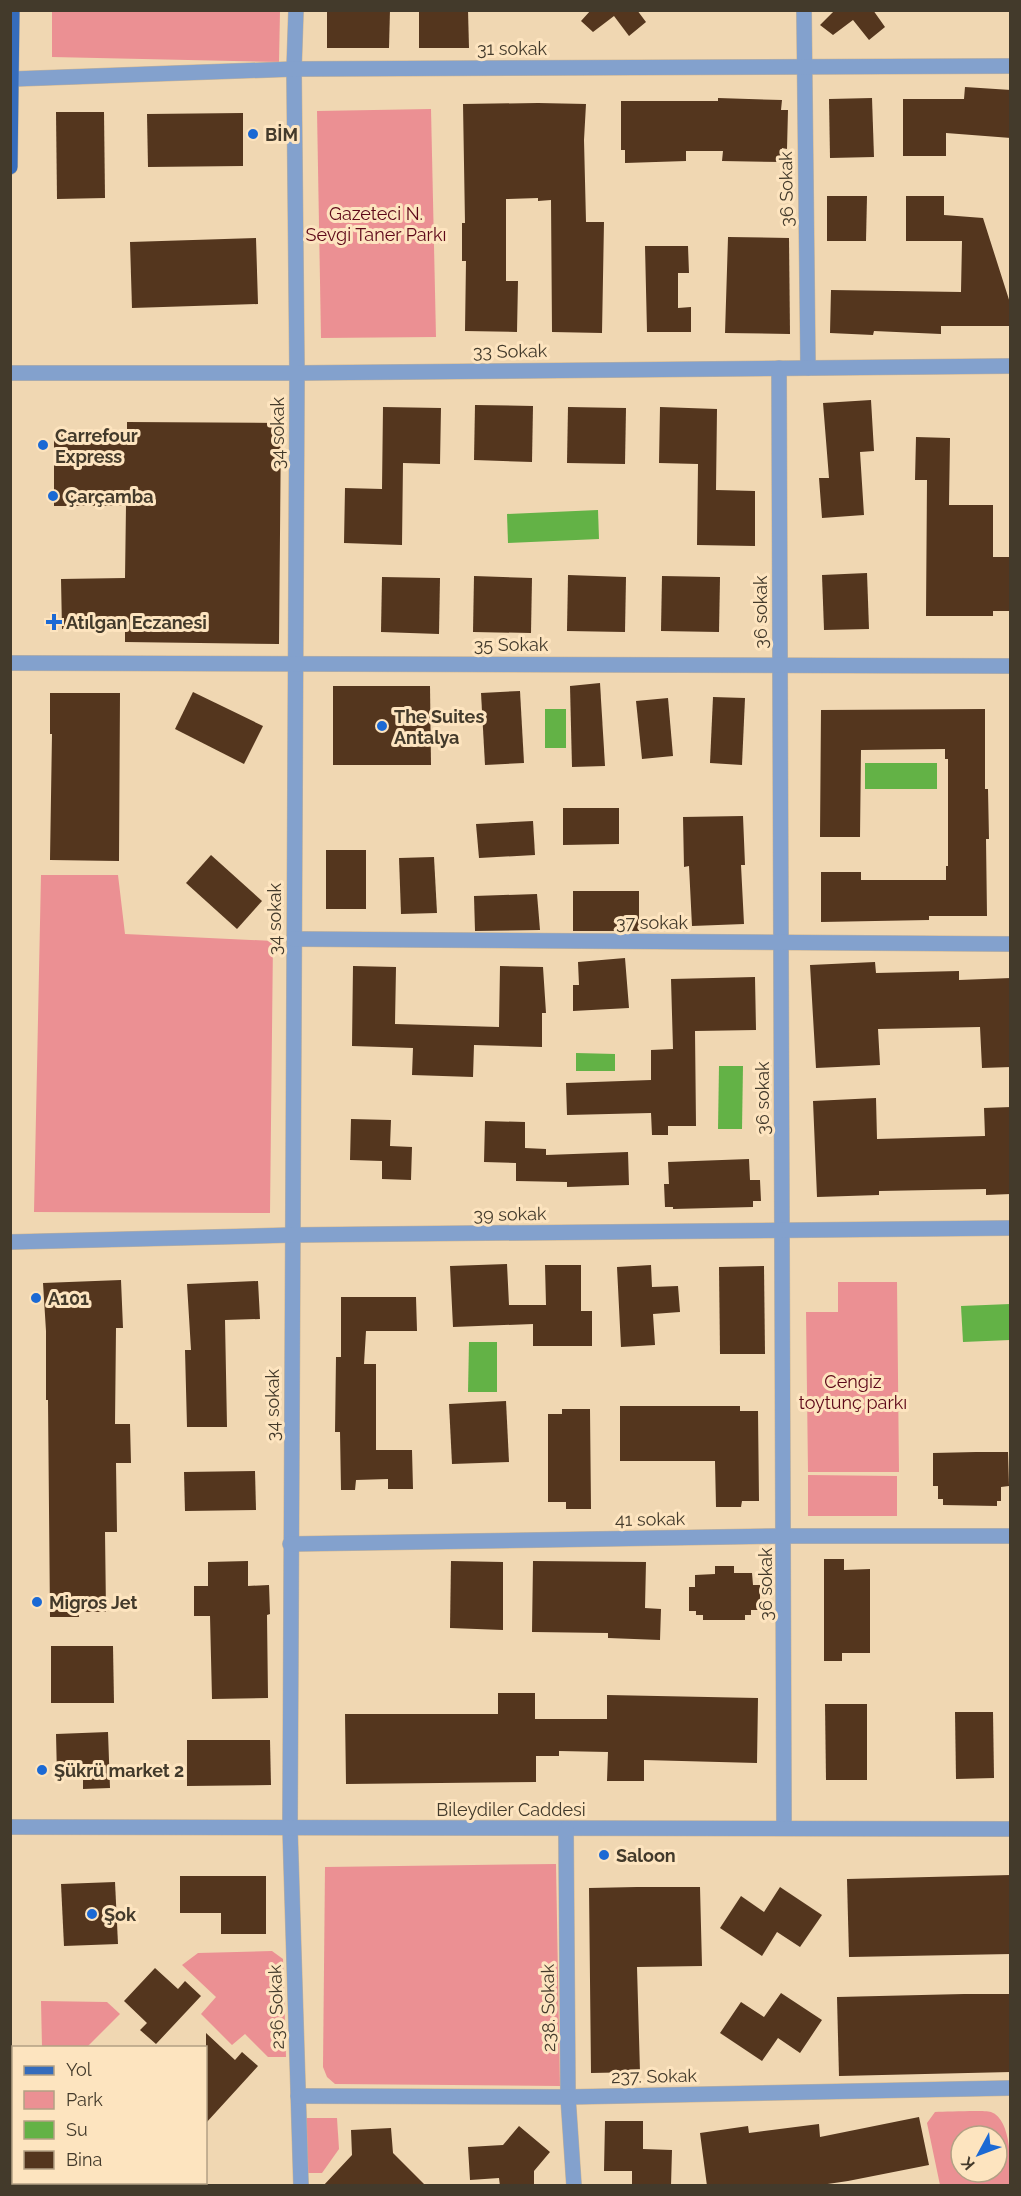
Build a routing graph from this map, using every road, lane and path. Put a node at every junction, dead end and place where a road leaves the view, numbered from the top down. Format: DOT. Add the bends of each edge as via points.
graph roads {
  1 [pos="12,10"];
  2 [pos="296,10"];
  3 [pos="804,10"];
  4 [pos="803,66"];
  5 [pos="1011,66"];
  6 [pos="294,69"];
  7 [pos="13,79"];
  8 [pos="10,167"];
  9 [pos="1011,366"];
  10 [pos="778,368"];
  11 [pos="808,368"];
  12 [pos="10,373"];
  13 [pos="297,373"];
  14 [pos="10,663"];
  15 [pos="295,663"];
  16 [pos="780,665"];
  17 [pos="1011,666"];
  18 [pos="294,939"];
  19 [pos="781,942"];
  20 [pos="1011,944"];
  21 [pos="1011,1228"];
  22 [pos="783,1230"];
  23 [pos="292,1235"];
  24 [pos="10,1242"];
  25 [pos="784,1536"];
  26 [pos="1011,1536"];
  27 [pos="290,1544"];
  28 [pos="10,1827"];
  29 [pos="290,1828"];
  30 [pos="784,1828"];
  31 [pos="1011,1828"];
  32 [pos="566,1829"];
  33 [pos="1011,2088"];
  34 [pos="298,2096"];
  35 [pos="568,2097"];
  36 [pos="301,2186"];
  37 [pos="574,2186"];
  1 -- 7 [label="main road"];
  2 -- 6 [label="street, 34 sokak"];
  3 -- 4 [label="street, 36 Sokak"];
  4 -- 5 [label="street, 31 sokak"];
  4 -- 6 [label="street, 31 sokak"];
  4 -- 11 [label="street, 36 Sokak"];
  6 -- 7 [label="street, 31 sokak"];
  6 -- 13 [label="street, 34 sokak"];
  7 -- 8 [label="main road"];
  9 -- 11 [label="street, 33 Sokak"];
  10 -- 11 [label="street, 33 Sokak"];
  10 -- 13 [label="street, 33 Sokak"];
  10 -- 16 [label="street, 36 sokak"];
  12 -- 13 [label="street, 33 Sokak"];
  13 -- 15 [label="street, 34 sokak"];
  14 -- 15 [label="street, 35 Sokak"];
  15 -- 16 [label="street, 35 Sokak"];
  15 -- 18 [label="street, 34 sokak"];
  16 -- 17 [label="street, 35 Sokak"];
  16 -- 19 [label="street, 36 sokak"];
  18 -- 19 [label="street, 37 sokak"];
  18 -- 23 [label="street, 34 sokak"];
  19 -- 20 [label="street, 37 sokak"];
  19 -- 22 [label="street, 36 sokak"];
  21 -- 22 [label="street, 39 sokak"];
  22 -- 23 [label="street, 39 sokak"];
  22 -- 25 [label="street, 36 sokak"];
  23 -- 24 [label="street, 39 sokak"];
  23 -- 27 [label="street, 34 sokak"];
  25 -- 26 [label="street, 41 sokak"];
  25 -- 27 [label="street, 41 sokak"];
  25 -- 30 [label="street, 36 sokak"];
  27 -- 29 [label="street, 34 sokak"];
  28 -- 29 [label="street, Bileydiler Caddesi"];
  29 -- 32 [label="street, Bileydiler Caddesi"];
  29 -- 34 [label="street, 236 Sokak"];
  30 -- 31 [label="street, Bileydiler Caddesi"];
  30 -- 32 [label="street, Bileydiler Caddesi"];
  32 -- 35 [label="street, 238. Sokak"];
  33 -- 35 [label="street, 237. Sokak"];
  34 -- 35 [label="street, 237. Sokak"];
  34 -- 36 [label="street, 236 Sokak"];
  35 -- 37 [label="street, 238. Sokak"];
}
